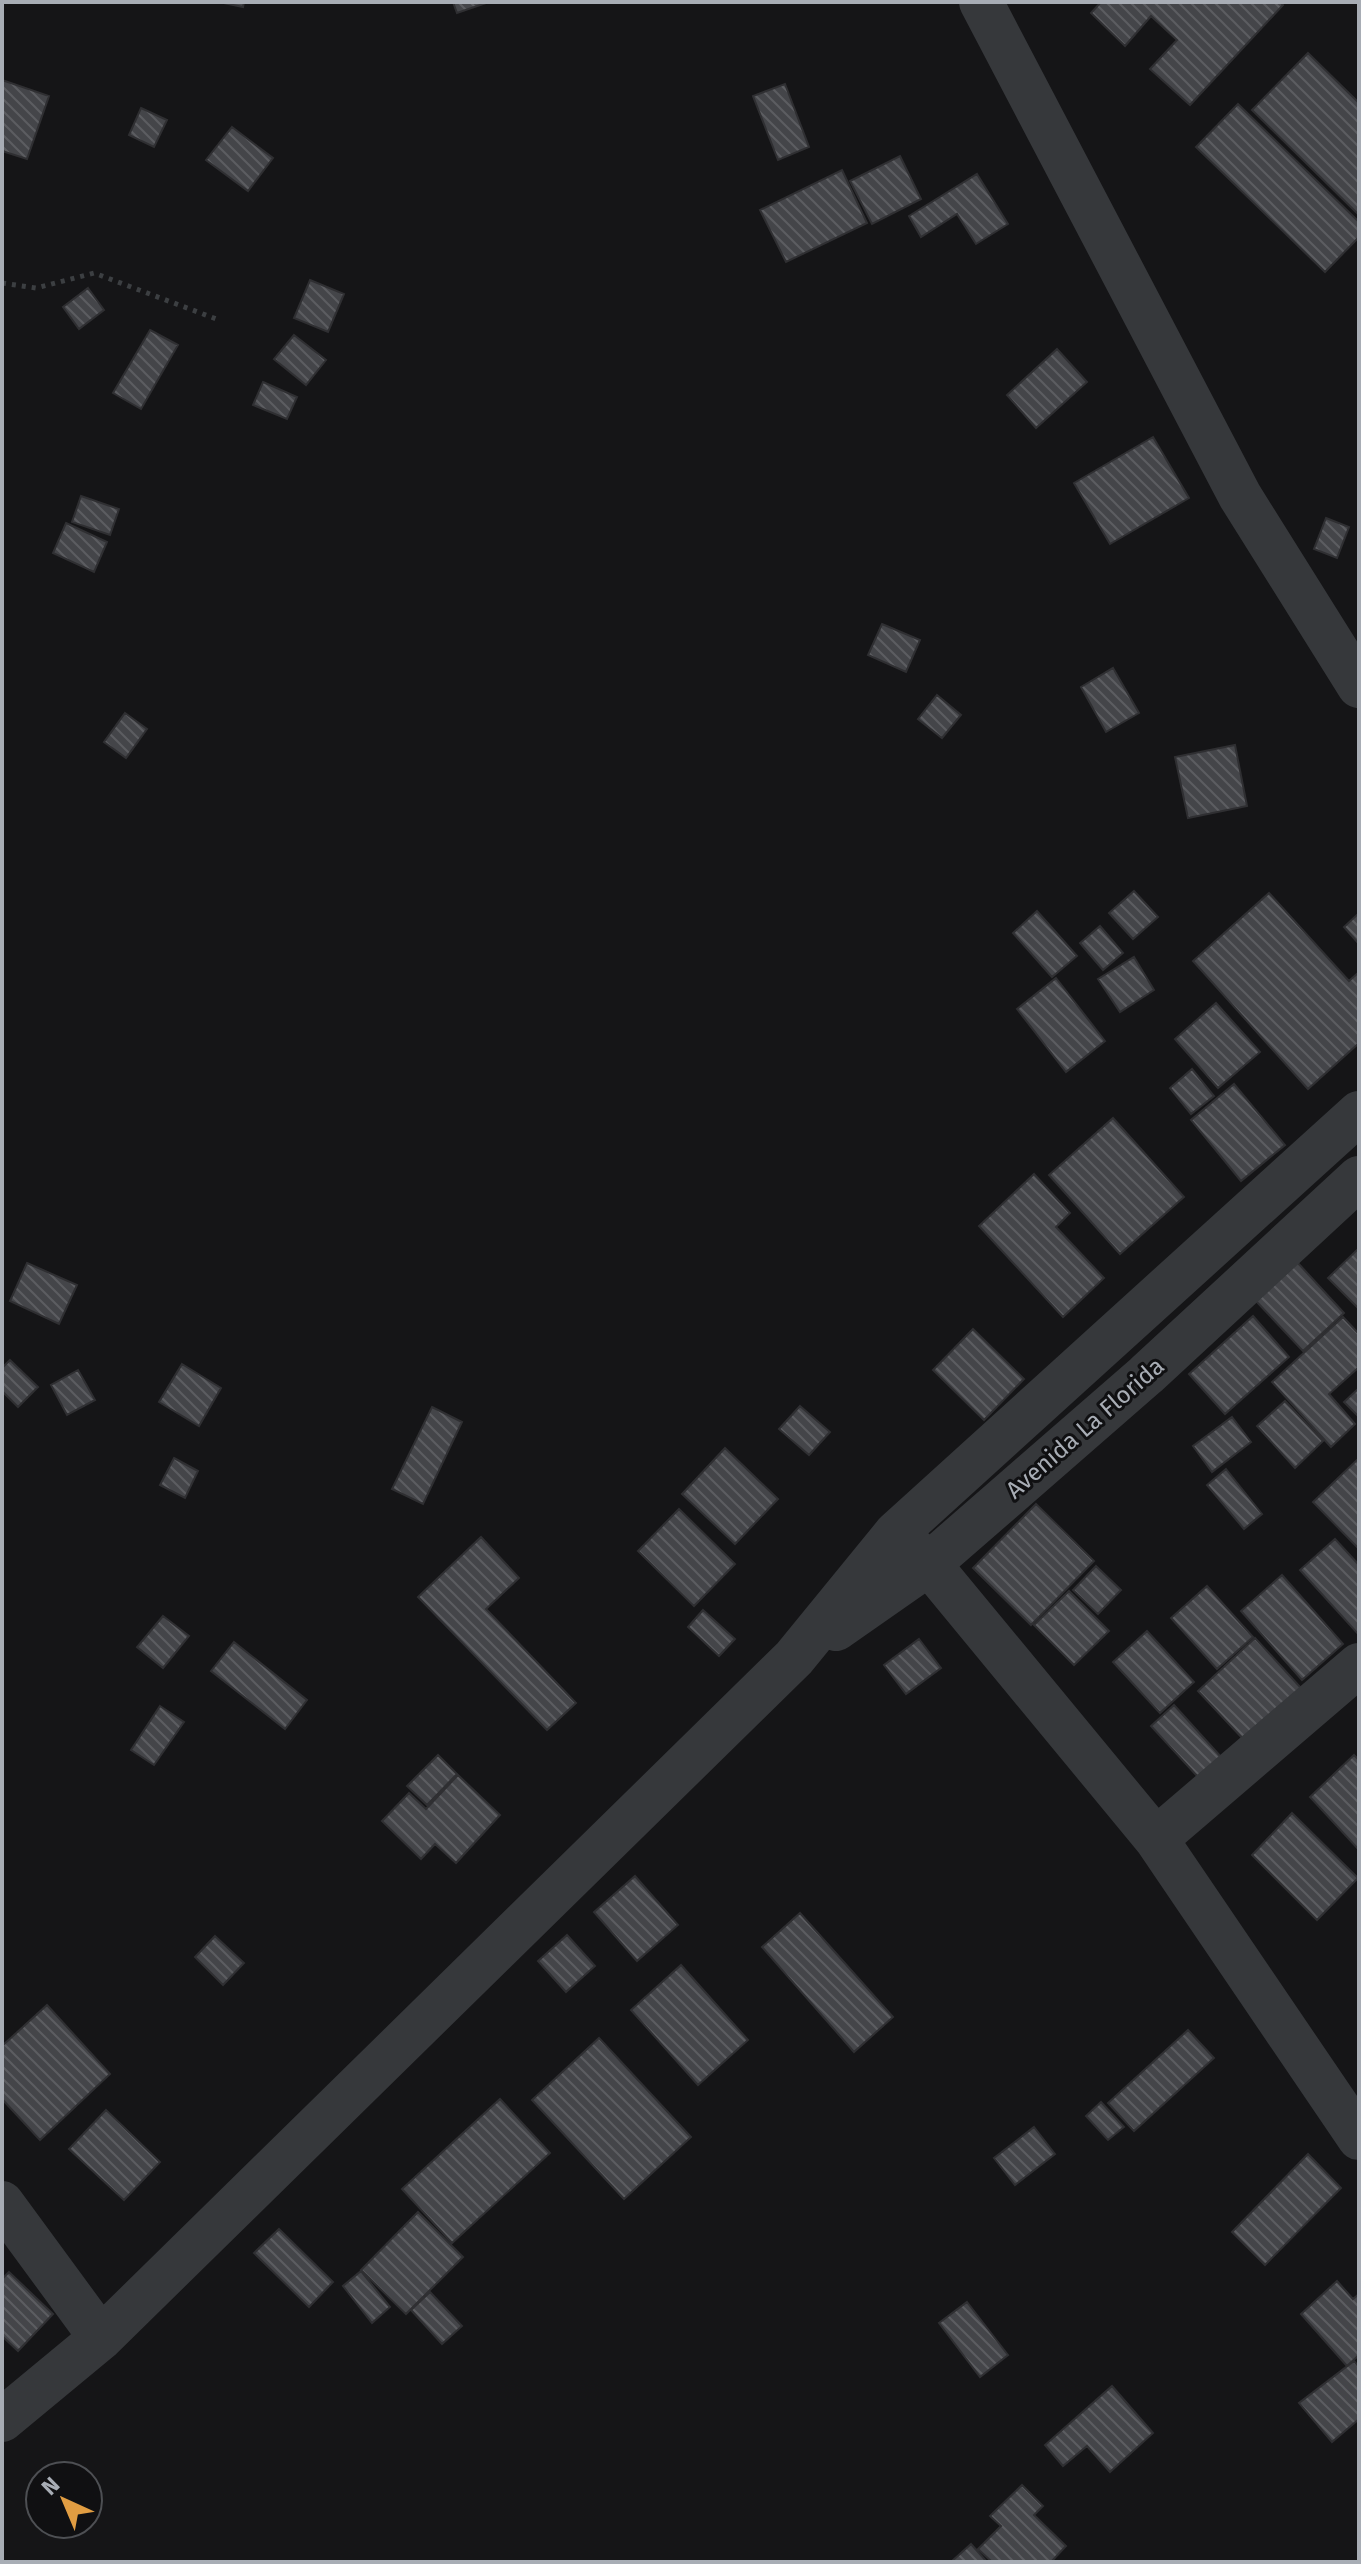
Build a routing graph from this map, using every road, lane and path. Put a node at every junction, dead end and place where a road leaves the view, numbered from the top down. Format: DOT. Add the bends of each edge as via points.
graph roads {
  1 [pos="981,2"];
  2 [pos="2,283"];
  3 [pos="219,320"];
  4 [pos="1359,686"];
  5 [pos="1359,1113"];
  6 [pos="1359,1178"];
  7 [pos="896,1533"];
  8 [pos="929,1564"];
  9 [pos="794,1658"];
  10 [pos="1359,1665"];
  11 [pos="1156,1839"];
  12 [pos="1359,2138"];
  13 [pos="2,2203"];
  14 [pos="101,2338"];
  15 [pos="2,2420"];
  1 -- 4 [label="street" via="1240,496"];
  2 -- 3 [label="path" via="36,288 94,273"];
  5 -- 7 [label="street"];
  6 -- 8 [label="street, Avenida La Florida" via="1146,1375"];
  7 -- 8 [label="street"];
  7 -- 9 [label="street"];
  8 -- 9 [label="street, Avenida La Florida"];
  8 -- 11 [label="street"];
  9 -- 14 [label="street"];
  10 -- 11 [label="street"];
  11 -- 12 [label="street"];
  13 -- 14 [label="street"];
  14 -- 15 [label="street"];
}
